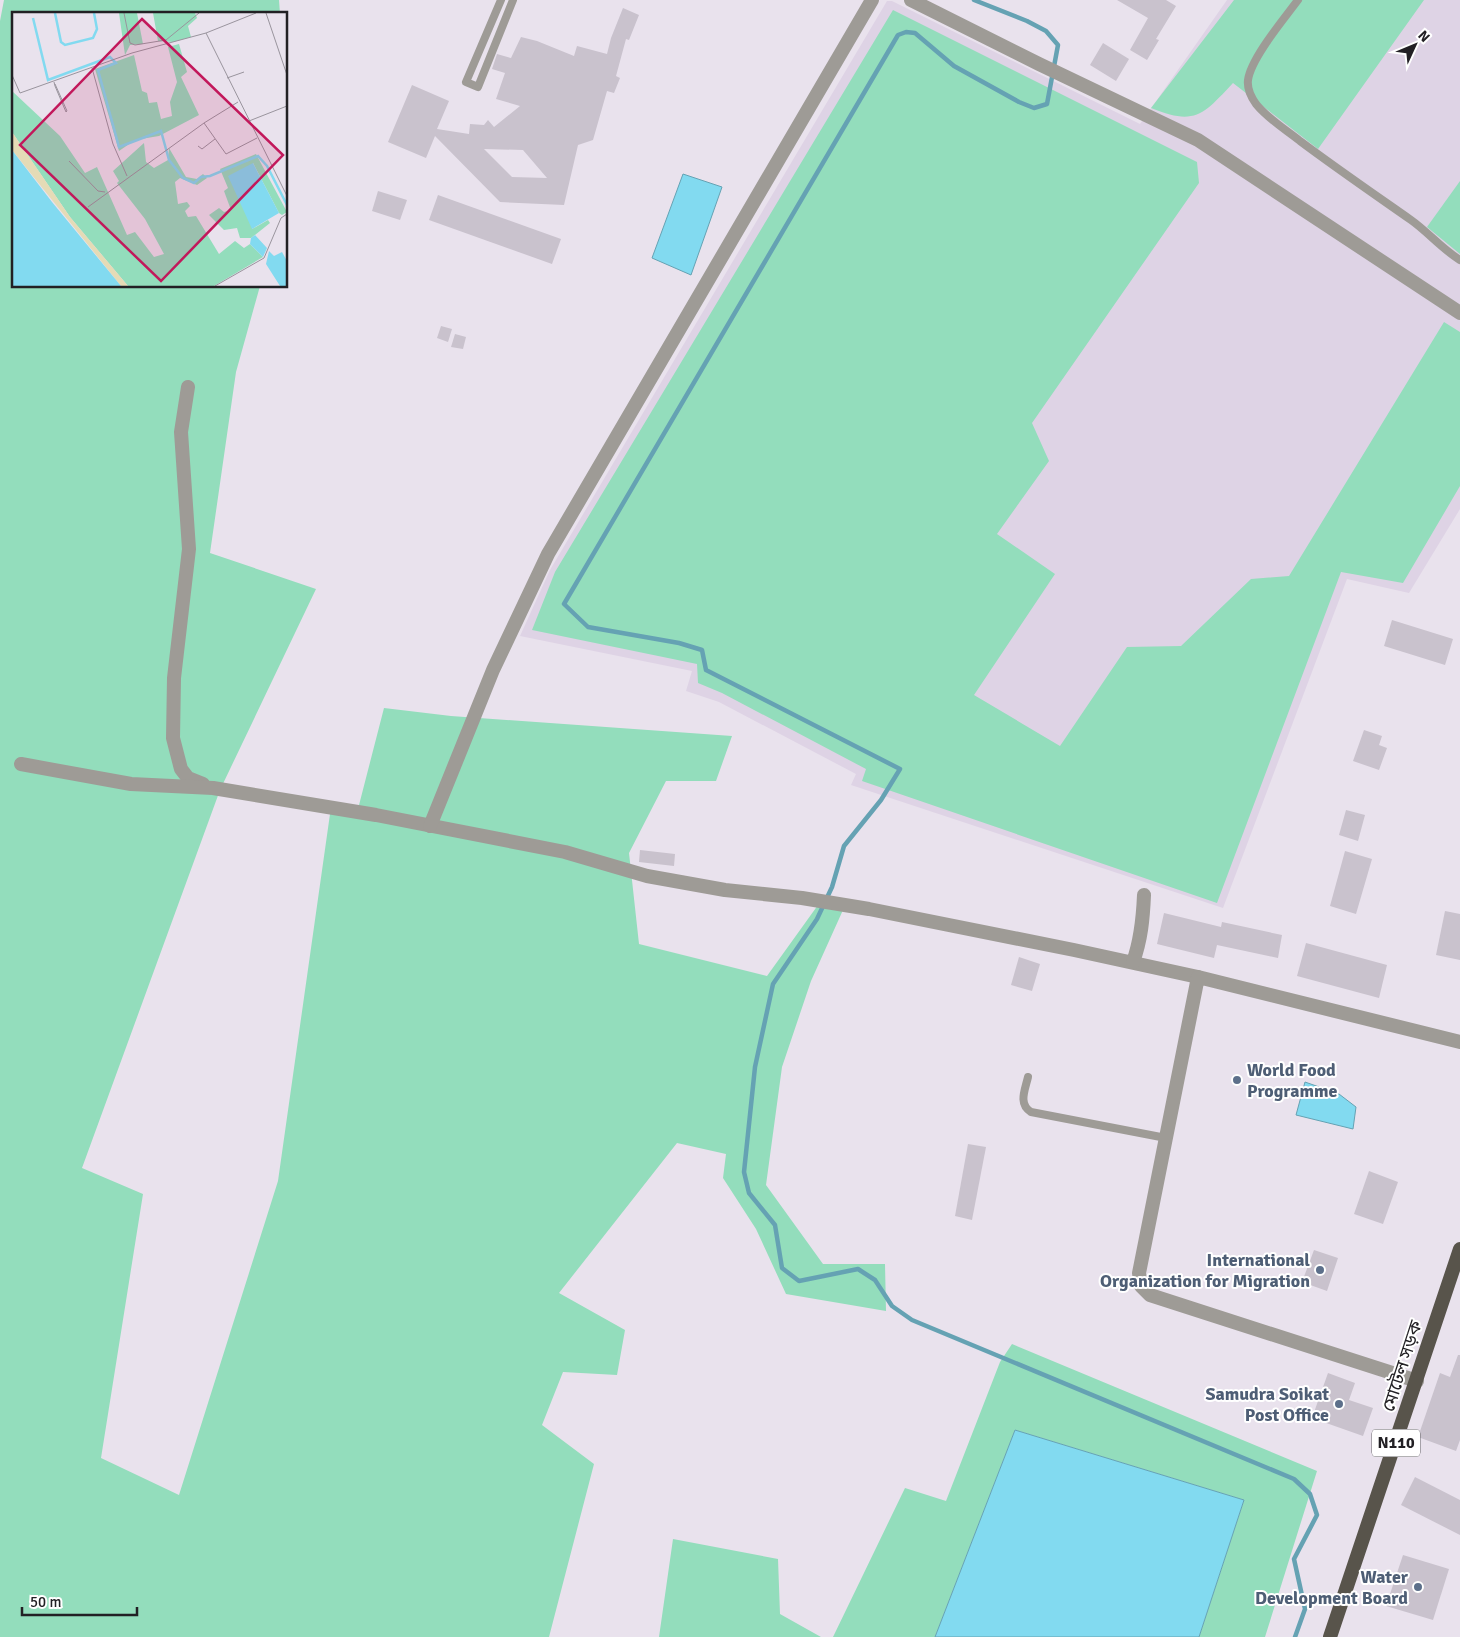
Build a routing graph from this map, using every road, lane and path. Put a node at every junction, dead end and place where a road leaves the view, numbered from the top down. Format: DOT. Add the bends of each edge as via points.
graph roads {
  1 [pos="501,0"];
  2 [pos="513,0"];
  3 [pos="872,0"];
  4 [pos="911,0"];
  5 [pos="1298,0"];
  6 [pos="1460,260"];
  7 [pos="1460,313"];
  8 [pos="188,387"];
  9 [pos="21,764"];
  10 [pos="213,788"];
  11 [pos="430,826"];
  12 [pos="1144,895"];
  13 [pos="1133,962"];
  14 [pos="1198,977"];
  15 [pos="1460,1042"];
  16 [pos="1028,1077"];
  17 [pos="1166,1138"];
  18 [pos="1460,1249"];
  19 [pos="1417,1380"];
  20 [pos="1330,1637"];
  1 -- 2 [label="lane" via="466,82 478,87"];
  3 -- 11 [label="street" via="544,561 493,670"];
  4 -- 7 [label="street" via="1198,140"];
  5 -- 6 [label="lane" via="1260,52 1250,72 1247,82 1256,103 1267,116 1315,153 1427,231"];
  8 -- 10 [label="street" via="181,432 189,548 174,678 173,738 181,769 188,778"];
  9 -- 10 [label="street" via="131,784"];
  10 -- 11 [label="street"];
  11 -- 13 [label="street" via="565,852 647,876 868,909"];
  12 -- 13 [label="street" via="1143,920"];
  13 -- 14 [label="street"];
  14 -- 15 [label="street"];
  14 -- 17 [label="street"];
  16 -- 17 [label="lane" via="1023,1103 1031,1112"];
  17 -- 19 [label="street" via="1139,1273 1141,1286 1150,1295"];
  18 -- 19 [label="highway, মোটেল সড়ক / N110"];
  19 -- 20 [label="highway, মোটেল সড়ক / N110"];
}
